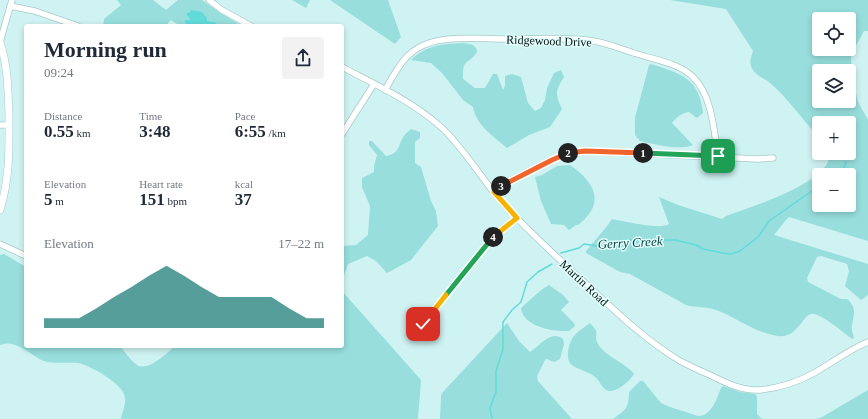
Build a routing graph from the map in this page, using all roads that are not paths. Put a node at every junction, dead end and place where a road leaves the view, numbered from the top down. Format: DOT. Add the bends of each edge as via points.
graph roads {
  1 [pos="209,0"];
  2 [pos="11,3"];
  3 [pos="72,24"];
  4 [pos="247,24"];
  5 [pos="0,42"];
  6 [pos="344,68"];
  7 [pos="374,84"];
  8 [pos="385,90"];
  9 [pos="0,125"];
  10 [pos="9,125"];
  11 [pos="344,131"];
  12 [pos="718,156"];
  13 [pos="773,158"];
  14 [pos="494,192"];
  15 [pos="0,210"];
  16 [pos="517,218"];
  17 [pos="0,244"];
  18 [pos="24,255"];
  19 [pos="433,334"];
  20 [pos="868,342"];
  1 -- 4 [label="street"];
  2 -- 3 [label="street"];
  2 -- 5 [label="street"];
  5 -- 10 [label="street" via="7,72"];
  6 -- 7 [label="street, Martin Road"];
  7 -- 8 [label="street, Martin Road"];
  7 -- 11 [label="street"];
  8 -- 12 [label="street, Ridgewood Drive" via="408,55 435,41 593,41 676,66 690,74 702,88 707,101"];
  8 -- 14 [label="street, Martin Road" via="441,127"];
  9 -- 10 [label="street"];
  10 -- 15 [label="street" via="8,171"];
  12 -- 13 [label="street"];
  12 -- 14 [label="street" via="585,151 568,153 505,183"];
  14 -- 16 [label="street, Martin Road"];
  16 -- 19 [label="street" via="492,238 423,323"];
  16 -- 20 [label="street, Martin Road" via="602,300 646,337 681,361 736,386 765,389 795,381"];
  17 -- 18 [label="street"];
}
